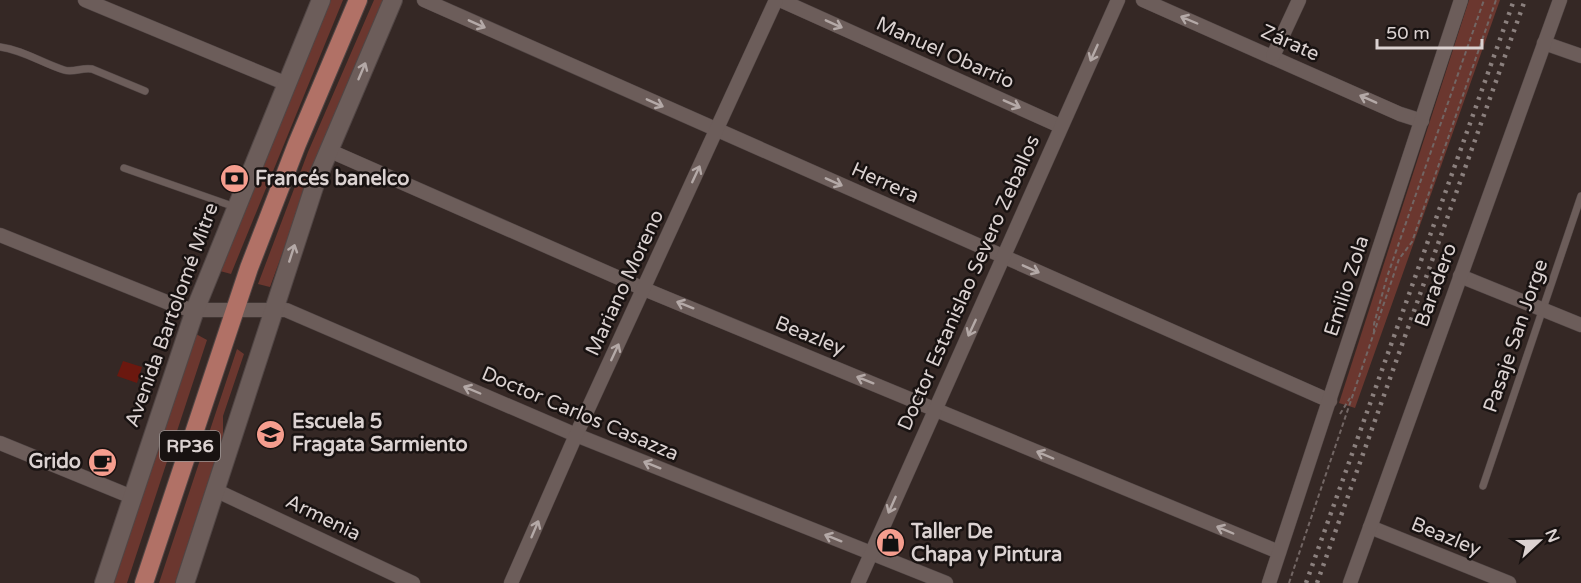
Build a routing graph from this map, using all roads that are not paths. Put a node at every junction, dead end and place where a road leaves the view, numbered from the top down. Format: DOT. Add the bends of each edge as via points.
graph roads {
  1 [pos="85,0"];
  2 [pos="321,0"];
  3 [pos="358,0"];
  4 [pos="393,0"];
  5 [pos="424,0"];
  6 [pos="776,0"];
  7 [pos="780,0"];
  8 [pos="1118,0"];
  9 [pos="1143,0"];
  10 [pos="1299,0"];
  11 [pos="1461,0"];
  12 [pos="1560,0"];
  13 [pos="1544,43"];
  14 [pos="0,47"];
  15 [pos="1273,56"];
  16 [pos="1581,56"];
  17 [pos="287,84"];
  18 [pos="145,91"];
  19 [pos="1422,120"];
  20 [pos="1060,126"];
  21 [pos="717,130"];
  22 [pos="328,150"];
  23 [pos="124,168"];
  24 [pos="1581,196"];
  25 [pos="236,207"];
  26 [pos="0,235"];
  27 [pos="1005,257"];
  28 [pos="1460,276"];
  29 [pos="644,289"];
  30 [pos="273,308"];
  31 [pos="235,309"];
  32 [pos="1542,309"];
  33 [pos="195,310"];
  34 [pos="1581,325"];
  35 [pos="1330,401"];
  36 [pos="934,409"];
  37 [pos="576,435"];
  38 [pos="0,443"];
  39 [pos="1484,486"];
  40 [pos="215,490"];
  41 [pos="132,497"];
  42 [pos="1370,527"];
  43 [pos="1280,552"];
  44 [pos="871,553"];
  45 [pos="104,583"];
  46 [pos="144,583"];
  47 [pos="185,583"];
  48 [pos="413,583"];
  49 [pos="511,583"];
  50 [pos="858,583"];
  51 [pos="946,583"];
  52 [pos="1269,583"];
  53 [pos="1350,583"];
  54 [pos="1509,583"];
  1 -- 17 [label="street"];
  2 -- 17 [label="street, Avenida Bartolomé Mitre"];
  3 -- 31 [label="main road, RP36" via="297,144"];
  22 -- 4 [label="street, one-way"];
  5 -- 21 [label="street, Herrera, one-way"];
  6 -- 21 [label="street, Mariano Moreno"];
  7 -- 20 [label="street, Manuel Obarrio, one-way"];
  8 -- 20 [label="street, Doctor Estanislao Severo Zeballos, one-way"];
  15 -- 9 [label="street, Zárate, one-way"];
  10 -- 15 [label="street"];
  11 -- 19 [label="street, Emilio Zola"];
  12 -- 13 [label="street, Baradero"];
  13 -- 16 [label="street"];
  13 -- 28 [label="street, Baradero"];
  14 -- 18 [label="lane" via="66,71 93,69"];
  19 -- 15 [label="street, Zárate, one-way" via="1400,114"];
  17 -- 25 [label="street, Avenida Bartolomé Mitre"];
  19 -- 35 [label="street, Emilio Zola"];
  20 -- 27 [label="street, Doctor Estanislao Severo Zeballos"];
  21 -- 27 [label="street, Herrera, one-way"];
  29 -- 21 [label="street, Mariano Moreno, one-way"];
  22 -- 29 [label="street, Beazley"];
  30 -- 22 [label="street, one-way"];
  23 -- 25 [label="lane"];
  24 -- 32 [label="lane, Pasaje San Jorge"];
  25 -- 33 [label="street, Avenida Bartolomé Mitre"];
  26 -- 33 [label="street, Doctor Carlos Casazza"];
  27 -- 35 [label="street, Herrera, one-way"];
  27 -- 36 [label="street, Doctor Estanislao Severo Zeballos, one-way"];
  28 -- 32 [label="street"];
  28 -- 42 [label="street, Baradero"];
  36 -- 29 [label="street, Beazley, one-way"];
  37 -- 29 [label="street, Mariano Moreno, one-way"];
  30 -- 31 [label="street, Doctor Carlos Casazza"];
  37 -- 30 [label="street, Doctor Carlos Casazza, one-way" via="286,310"];
  30 -- 40 [label="street"];
  31 -- 33 [label="street, Doctor Carlos Casazza"];
  31 -- 46 [label="main road, RP36"];
  32 -- 34 [label="street"];
  32 -- 39 [label="lane, Pasaje San Jorge"];
  33 -- 41 [label="street, Avenida Bartolomé Mitre"];
  35 -- 43 [label="street, Emilio Zola"];
  43 -- 36 [label="street, Beazley, one-way"];
  36 -- 44 [label="street, Doctor Estanislao Severo Zeballos, one-way"];
  44 -- 37 [label="street, Doctor Carlos Casazza, one-way"];
  49 -- 37 [label="street, Mariano Moreno, one-way"];
  38 -- 41 [label="street"];
  40 -- 47 [label="street"];
  40 -- 48 [label="street, Armenia"];
  41 -- 45 [label="street, Avenida Bartolomé Mitre"];
  42 -- 53 [label="street, Baradero"];
  42 -- 54 [label="street, Beazley"];
  43 -- 52 [label="street, Emilio Zola"];
  44 -- 50 [label="street, Doctor Estanislao Severo Zeballos"];
  44 -- 51 [label="street, Doctor Carlos Casazza"];
}
